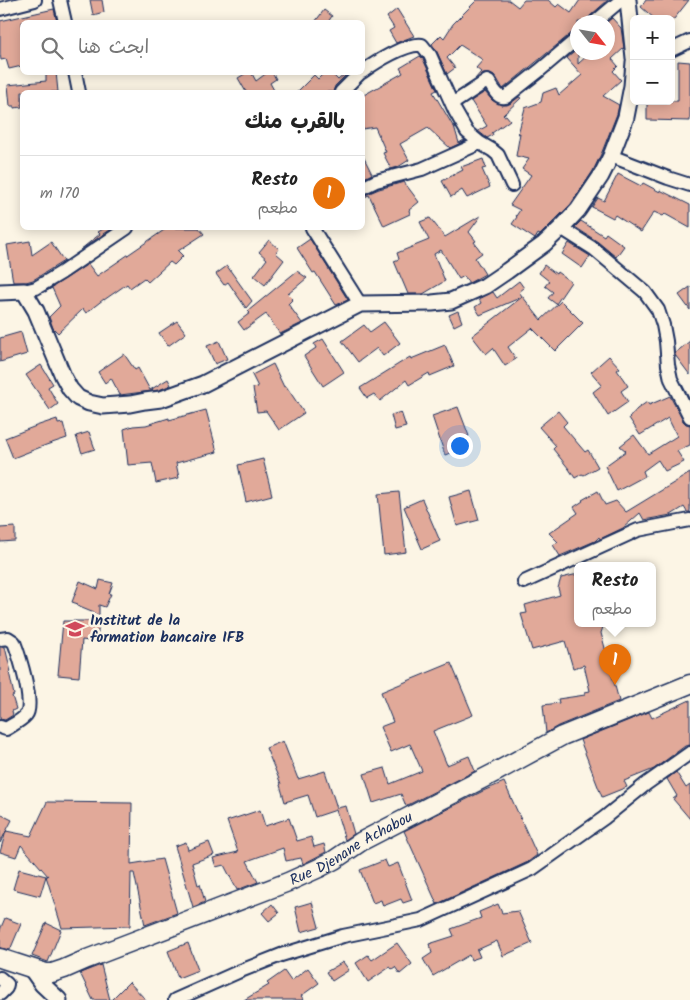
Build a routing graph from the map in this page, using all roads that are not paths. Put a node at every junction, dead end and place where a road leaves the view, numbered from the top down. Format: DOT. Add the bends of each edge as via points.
graph roads {
  1 [pos="35,0"];
  2 [pos="60,0"];
  3 [pos="621,0"];
  4 [pos="628,0"];
  5 [pos="0,9"];
  6 [pos="603,15"];
  7 [pos="65,20"];
  8 [pos="630,20"];
  9 [pos="690,41"];
  10 [pos="570,45"];
  11 [pos="675,48"];
  12 [pos="365,70"];
  13 [pos="76,75"];
  14 [pos="359,75"];
  15 [pos="79,90"];
  16 [pos="343,90"];
  17 [pos="630,96"];
  18 [pos="452,104"];
  19 [pos="480,143"];
  20 [pos="611,156"];
  21 [pos="512,185"];
  22 [pos="690,185"];
  23 [pos="365,186"];
  24 [pos="561,228"];
  25 [pos="124,230"];
  26 [pos="313,230"];
  27 [pos="24,291"];
  28 [pos="0,292"];
  29 [pos="360,304"];
  30 [pos="690,417"];
  31 [pos="690,520"];
  32 [pos="524,582"];
  33 [pos="0,639"];
  34 [pos="690,684"];
  35 [pos="0,727"];
  36 [pos="690,753"];
  37 [pos="0,958"];
  38 [pos="30,967"];
  39 [pos="0,978"];
  40 [pos="0,994"];
  41 [pos="59,1000"];
  42 [pos="175,1000"];
  1 -- 5 [label="street"];
  2 -- 7 [label="street"];
  3 -- 6 [label="street"];
  4 -- 8 [label="street"];
  9 -- 11 [label="street"];
  10 -- 18 [label="street" via="506,97 499,96 487,81"];
  12 -- 18 [label="street" via="391,54 422,45 430,55"];
  13 -- 15 [label="street"];
  14 -- 16 [label="street"];
  17 -- 20 [label="street"];
  18 -- 19 [label="street" via="467,132"];
  19 -- 21 [label="street" via="498,155"];
  19 -- 23 [label="street" via="422,169"];
  20 -- 22 [label="street"];
  20 -- 24 [label="street" via="601,176"];
  24 -- 29 [label="street" via="485,286 451,301"];
  24 -- 30 [label="street" via="594,249 646,292 658,310 671,378"];
  25 -- 27 [label="street" via="61,273 36,288"];
  26 -- 29 [label="street"];
  27 -- 28 [label="street"];
  27 -- 29 [label="street" via="36,310 70,389 78,398 103,406 161,399 204,384"];
  31 -- 32 [label="street" via="638,530"];
  33 -- 35 [label="street" via="8,638 14,642 30,706 27,715 6,729"];
  34 -- 38 [label="main road, Rue Djenane Achabou" via="562,736 302,876 59,971 46,973"];
  36 -- 42 [label="street" via="532,869 421,920 343,936 280,955"];
  37 -- 38 [label="main road, Rue Djenane Achabou"];
  38 -- 41 [label="street"];
  39 -- 40 [label="street" via="7,984"];
}
